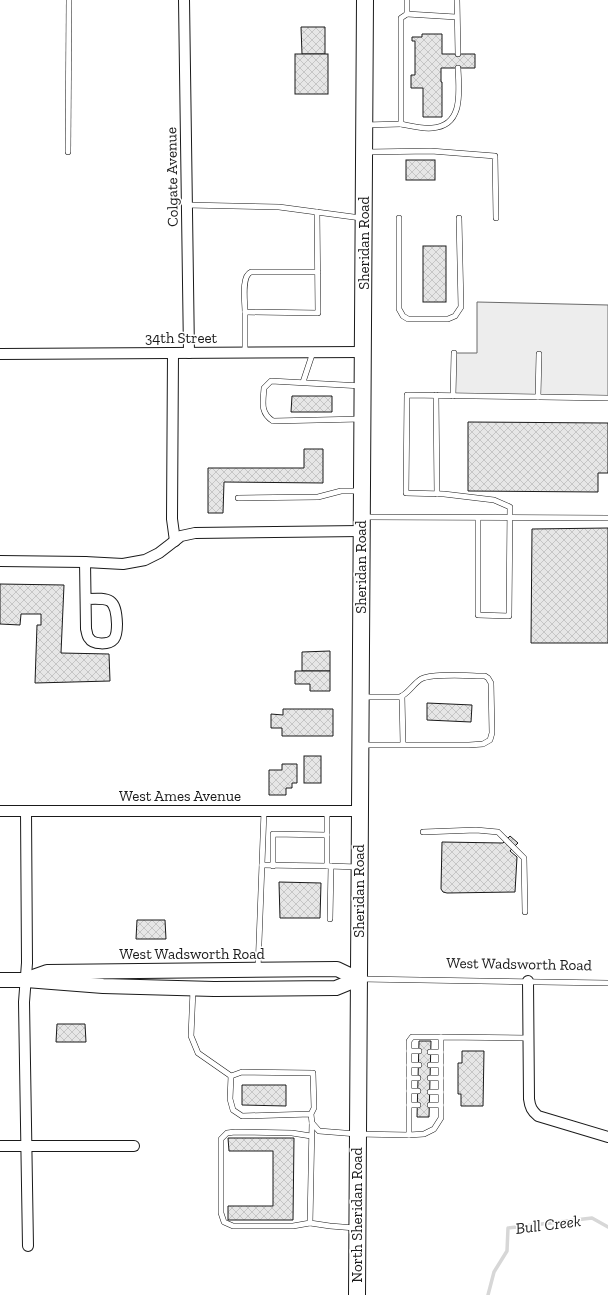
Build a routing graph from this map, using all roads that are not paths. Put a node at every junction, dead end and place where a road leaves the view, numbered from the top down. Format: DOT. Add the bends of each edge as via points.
graph roads {
  1 [pos="69,0"];
  2 [pos="184,0"];
  3 [pos="365,0"];
  4 [pos="407,0"];
  5 [pos="457,0"];
  6 [pos="407,14"];
  7 [pos="456,17"];
  8 [pos="458,54"];
  9 [pos="458,68"];
  10 [pos="401,124"];
  11 [pos="364,125"];
  12 [pos="68,152"];
  13 [pos="364,152"];
  14 [pos="187,205"];
  15 [pos="317,212"];
  16 [pos="364,218"];
  17 [pos="399,218"];
  18 [pos="459,218"];
  19 [pos="496,218"];
  20 [pos="318,272"];
  21 [pos="245,312"];
  22 [pos="313,352"];
  23 [pos="363,352"];
  24 [pos="173,353"];
  25 [pos="189,353"];
  26 [pos="245,353"];
  27 [pos="454,353"];
  28 [pos="0,354"];
  29 [pos="539,354"];
  30 [pos="303,382"];
  31 [pos="363,386"];
  32 [pos="436,395"];
  33 [pos="453,396"];
  34 [pos="538,397"];
  35 [pos="608,398"];
  36 [pos="362,419"];
  37 [pos="362,491"];
  38 [pos="437,494"];
  39 [pos="238,498"];
  40 [pos="478,518"];
  41 [pos="510,518"];
  42 [pos="608,518"];
  43 [pos="362,524"];
  44 [pos="175,541"];
  45 [pos="0,561"];
  46 [pos="85,562"];
  47 [pos="86,599"];
  48 [pos="402,696"];
  49 [pos="360,698"];
  50 [pos="403,744"];
  51 [pos="360,745"];
  52 [pos="327,810"];
  53 [pos="359,810"];
  54 [pos="0,811"];
  55 [pos="26,811"];
  56 [pos="264,811"];
  57 [pos="423,832"];
  58 [pos="327,835"];
  59 [pos="262,866"];
  60 [pos="273,866"];
  61 [pos="329,866"];
  62 [pos="359,867"];
  63 [pos="525,912"];
  64 [pos="330,919"];
  65 [pos="258,970"];
  66 [pos="358,979"];
  67 [pos="0,980"];
  68 [pos="26,980"];
  69 [pos="528,981"];
  70 [pos="608,983"];
  71 [pos="194,989"];
  72 [pos="441,1037"];
  73 [pos="528,1038"];
  74 [pos="409,1051"];
  75 [pos="419,1051"];
  76 [pos="430,1052"];
  77 [pos="441,1052"];
  78 [pos="409,1065"];
  79 [pos="419,1065"];
  80 [pos="430,1065"];
  81 [pos="441,1065"];
  82 [pos="231,1076"];
  83 [pos="409,1078"];
  84 [pos="418,1078"];
  85 [pos="430,1078"];
  86 [pos="441,1078"];
  87 [pos="409,1092"];
  88 [pos="418,1092"];
  89 [pos="430,1092"];
  90 [pos="441,1092"];
  91 [pos="409,1105"];
  92 [pos="418,1105"];
  93 [pos="430,1105"];
  94 [pos="441,1105"];
  95 [pos="311,1114"];
  96 [pos="312,1123"];
  97 [pos="357,1134"];
  98 [pos="409,1135"];
  99 [pos="312,1136"];
  100 [pos="608,1137"];
  101 [pos="0,1146"];
  102 [pos="25,1146"];
  103 [pos="134,1146"];
  104 [pos="310,1223"];
  105 [pos="357,1228"];
  106 [pos="28,1246"];
  107 [pos="357,1295"];
  1 -- 12 [label="lane"];
  2 -- 14 [label="street, Colgate Avenue"];
  3 -- 11 [label="main road, Sheridan Road"];
  4 -- 6 [label="lane"];
  5 -- 7 [label="lane"];
  6 -- 7 [label="lane"];
  6 -- 10 [label="lane" via="401,18"];
  7 -- 8 [label="lane"];
  9 -- 10 [label="lane" via="457,111 451,122 431,129"];
  10 -- 11 [label="lane"];
  11 -- 13 [label="main road, Sheridan Road"];
  13 -- 16 [label="main road, Sheridan Road"];
  13 -- 19 [label="lane" via="431,151 495,156"];
  14 -- 15 [label="lane" via="279,207"];
  14 -- 25 [label="street, Colgate Avenue"];
  15 -- 16 [label="lane"];
  15 -- 20 [label="lane"];
  16 -- 23 [label="main road, Sheridan Road"];
  17 -- 18 [label="lane" via="399,309 408,319 448,320 455,316 461,307"];
  20 -- 21 [label="lane" via="248,273 245,278"];
  20 -- 21 [label="lane" via="318,313"];
  21 -- 26 [label="lane"];
  22 -- 23 [label="street, 34th Street"];
  22 -- 26 [label="street, 34th Street"];
  22 -- 30 [label="lane"];
  23 -- 31 [label="main road, Sheridan Road"];
  24 -- 25 [label="street, 34th Street"];
  24 -- 28 [label="street, 34th Street"];
  24 -- 44 [label="street" via="172,519"];
  25 -- 26 [label="street, 34th Street"];
  27 -- 33 [label="lane"];
  29 -- 34 [label="lane"];
  30 -- 31 [label="lane"];
  30 -- 36 [label="lane" via="271,381 264,388 263,409 266,418 273,421"];
  31 -- 36 [label="main road, Sheridan Road"];
  32 -- 33 [label="lane"];
  32 -- 38 [label="lane"];
  32 -- 38 [label="lane" via="407,395 406,493"];
  33 -- 34 [label="lane"];
  34 -- 35 [label="lane"];
  36 -- 37 [label="main road, Sheridan Road"];
  37 -- 39 [label="lane" via="340,491 318,497"];
  37 -- 43 [label="main road, Sheridan Road"];
  38 -- 41 [label="lane" via="494,500 510,507"];
  40 -- 41 [label="lane"];
  40 -- 41 [label="lane" via="478,615 510,616"];
  40 -- 43 [label="lane"];
  41 -- 42 [label="lane"];
  43 -- 44 [label="street" via="195,532 181,536"];
  43 -- 49 [label="main road, Sheridan Road"];
  44 -- 46 [label="street" via="145,560 124,564"];
  45 -- 46 [label="street"];
  46 -- 47 [label="street"];
  47 -- 47 [label="street" via="88,638 92,642 110,642 115,638 117,630 115,606 105,598"];
  48 -- 49 [label="lane"];
  48 -- 50 [label="lane"];
  48 -- 50 [label="lane" via="423,678 485,676 491,683 490,740 483,744 469,745"];
  49 -- 51 [label="main road, Sheridan Road"];
  50 -- 51 [label="lane"];
  51 -- 53 [label="main road, Sheridan Road"];
  52 -- 53 [label="street, West Ames Avenue"];
  52 -- 56 [label="street, West Ames Avenue"];
  52 -- 58 [label="lane"];
  53 -- 62 [label="main road, Sheridan Road"];
  54 -- 55 [label="street, West Ames Avenue"];
  55 -- 56 [label="street, West Ames Avenue"];
  55 -- 68 [label="street"];
  56 -- 59 [label="lane"];
  57 -- 63 [label="lane" via="498,832 524,858"];
  58 -- 60 [label="lane" via="273,834"];
  58 -- 61 [label="lane"];
  59 -- 60 [label="lane"];
  59 -- 65 [label="lane"];
  60 -- 61 [label="lane"];
  61 -- 62 [label="lane"];
  61 -- 64 [label="lane"];
  62 -- 66 [label="main road, Sheridan Road"];
  65 -- 66 [label="main road, West Wadsworth Road" via="337,969"];
  65 -- 68 [label="main road, West Wadsworth Road" via="47,972"];
  66 -- 69 [label="lane, West Wadsworth Road"];
  66 -- 71 [label="main road, West Wadsworth Road" via="336,988"];
  66 -- 97 [label="main road, Sheridan Road"];
  67 -- 68 [label="main road, West Wadsworth Road"];
  68 -- 71 [label="main road, West Wadsworth Road"];
  68 -- 102 [label="street"];
  69 -- 70 [label="lane, West Wadsworth Road"];
  69 -- 73 [label="street"];
  71 -- 82 [label="lane" via="191,1036 198,1053"];
  72 -- 73 [label="lane"];
  72 -- 74 [label="lane" via="412,1037 409,1041"];
  72 -- 77 [label="lane"];
  73 -- 100 [label="street" via="529,1099 533,1112 538,1116"];
  74 -- 75 [label="lane"];
  74 -- 78 [label="lane"];
  76 -- 77 [label="lane"];
  77 -- 81 [label="lane"];
  78 -- 79 [label="lane"];
  78 -- 83 [label="lane"];
  80 -- 81 [label="lane"];
  81 -- 86 [label="lane"];
  82 -- 95 [label="lane" via="230,1099 233,1110 242,1116"];
  82 -- 95 [label="lane" via="242,1072 313,1073 314,1108"];
  83 -- 84 [label="lane"];
  83 -- 87 [label="lane"];
  85 -- 86 [label="lane"];
  86 -- 90 [label="lane"];
  87 -- 88 [label="lane"];
  87 -- 91 [label="lane"];
  89 -- 90 [label="lane"];
  90 -- 94 [label="lane"];
  91 -- 92 [label="lane"];
  91 -- 98 [label="lane"];
  93 -- 94 [label="lane"];
  94 -- 98 [label="lane" via="441,1118 434,1129 424,1134"];
  95 -- 96 [label="lane"];
  96 -- 97 [label="lane" via="319,1131 327,1133"];
  96 -- 99 [label="lane"];
  97 -- 98 [label="lane"];
  97 -- 105 [label="main road, North Sheridan Road"];
  99 -- 104 [label="lane"];
  99 -- 104 [label="lane" via="235,1132 221,1139 221,1213 224,1222 233,1226 293,1226"];
  101 -- 102 [label="street"];
  102 -- 103 [label="street"];
  102 -- 106 [label="street"];
  104 -- 105 [label="lane"];
  105 -- 107 [label="main road, North Sheridan Road"];
}
